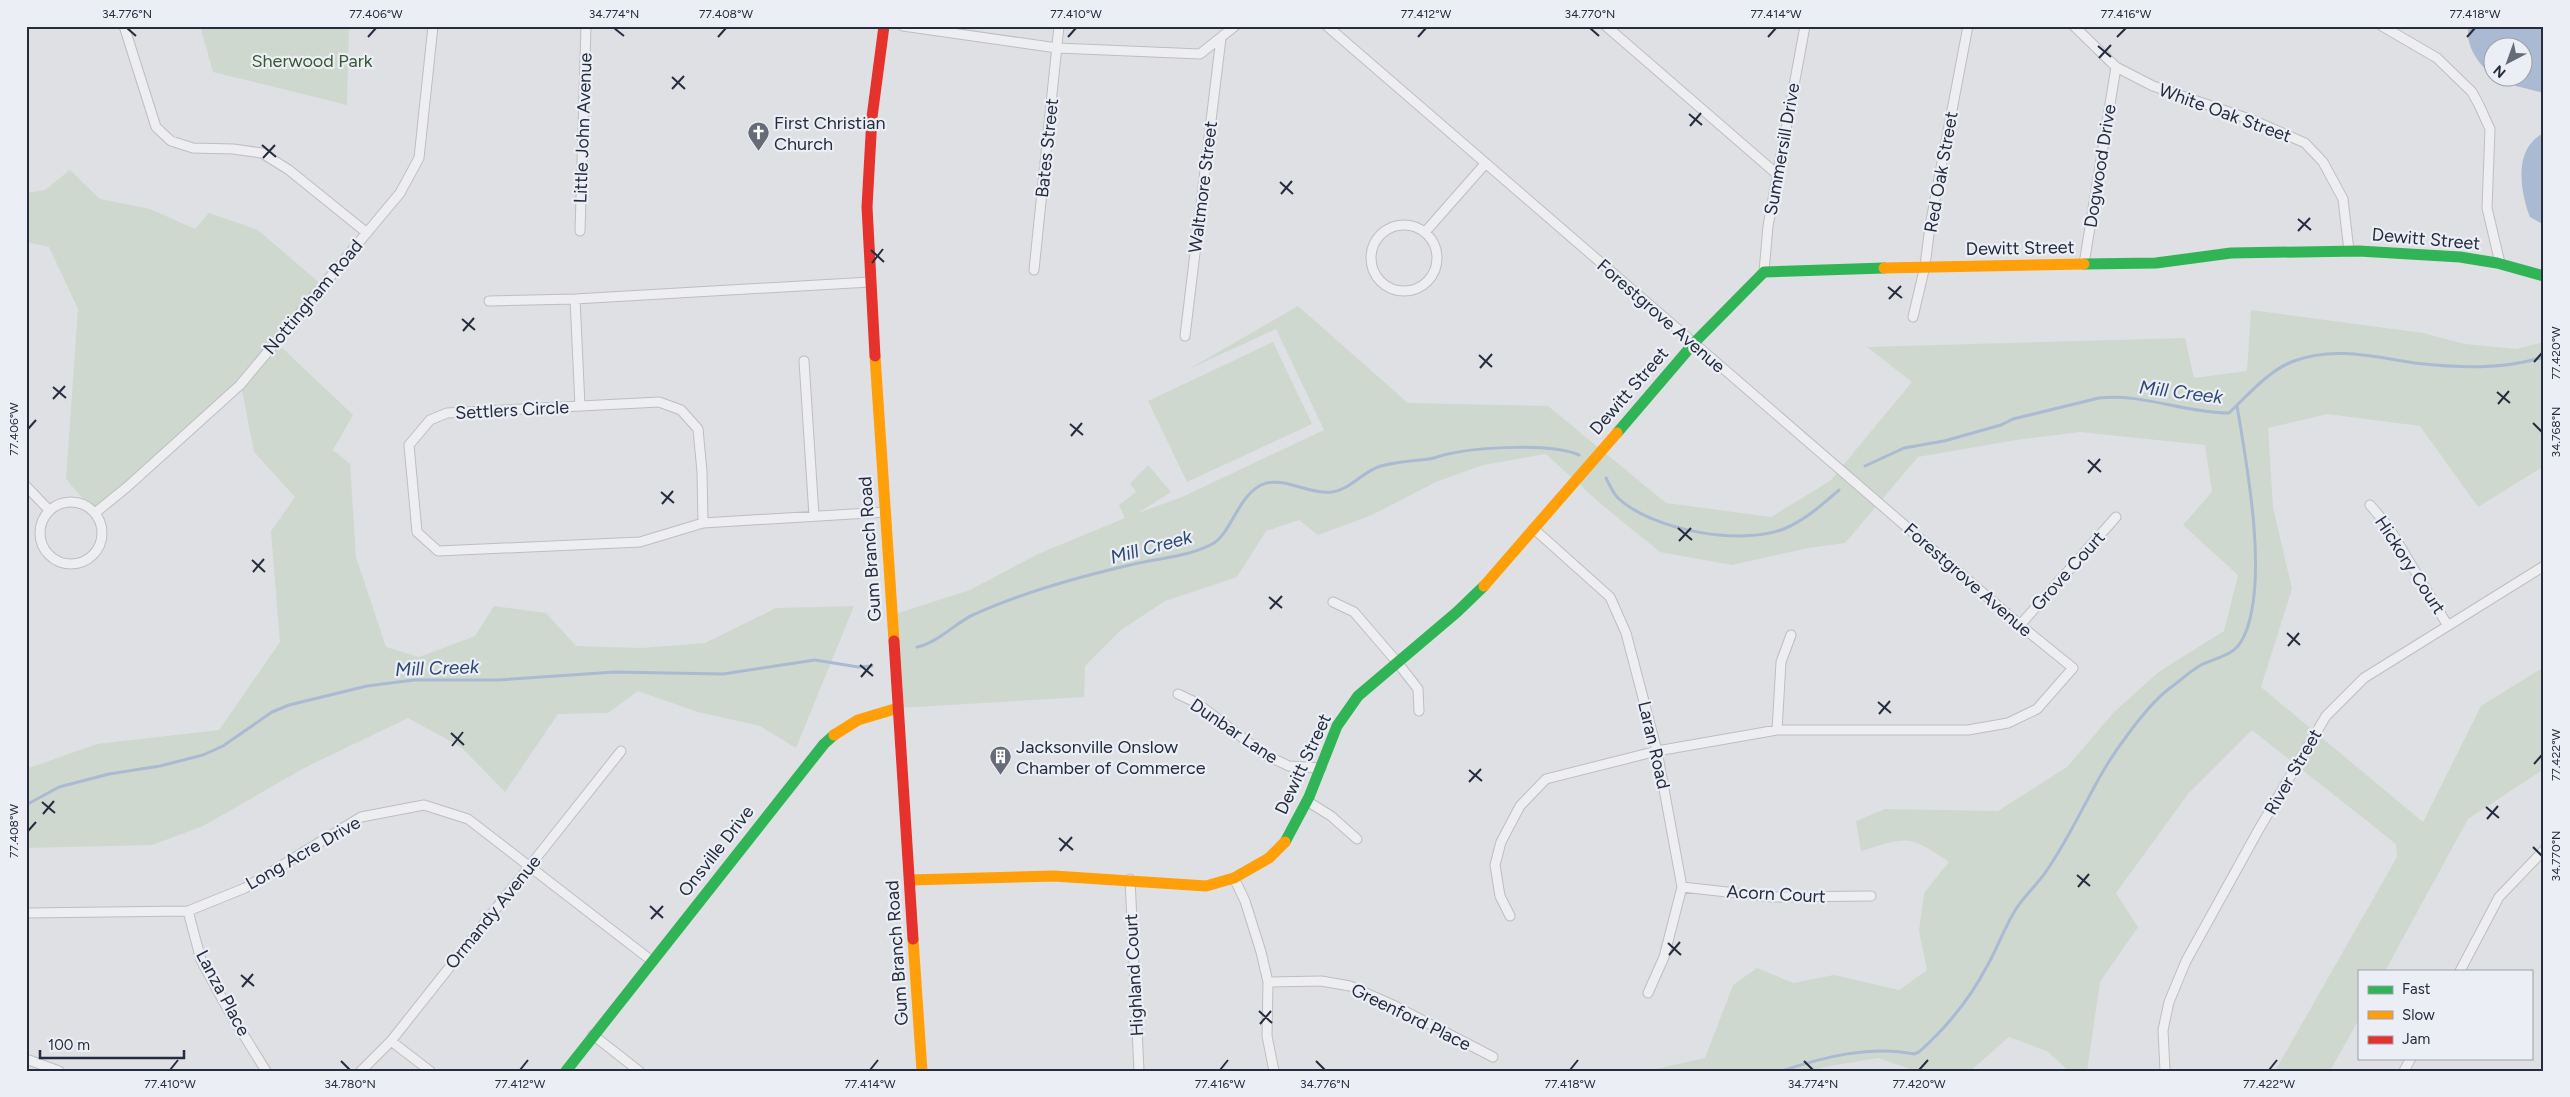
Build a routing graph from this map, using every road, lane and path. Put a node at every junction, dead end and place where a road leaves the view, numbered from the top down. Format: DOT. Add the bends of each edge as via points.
graph roads {
  1 [pos="124,26"];
  2 [pos="433,26"];
  3 [pos="586,26"];
  4 [pos="884,26"];
  5 [pos="903,26"];
  6 [pos="1059,26"];
  7 [pos="1235,26"];
  8 [pos="1327,26"];
  9 [pos="1606,26"];
  10 [pos="1805,26"];
  11 [pos="1968,26"];
  12 [pos="2074,26"];
  13 [pos="2382,26"];
  14 [pos="1221,38"];
  15 [pos="1057,48"];
  16 [pos="2116,67"];
  17 [pos="1485,164"];
  18 [pos="1778,175"];
  19 [pos="580,230"];
  20 [pos="1426,231"];
  21 [pos="366,233"];
  22 [pos="2349,251"];
  23 [pos="2084,264"];
  24 [pos="2500,264"];
  25 [pos="1925,266"];
  26 [pos="1034,270"];
  27 [pos="1764,272"];
  28 [pos="2544,276"];
  29 [pos="870,282"];
  30 [pos="575,299"];
  31 [pos="489,301"];
  32 [pos="1913,317"];
  33 [pos="1185,336"];
  34 [pos="1694,343"];
  35 [pos="804,361"];
  36 [pos="580,406"];
  37 [pos="26,486"];
  38 [pos="2370,505"];
  39 [pos="49,510"];
  40 [pos="885,512"];
  41 [pos="95,513"];
  42 [pos="814,516"];
  43 [pos="2116,517"];
  44 [pos="703,522"];
  45 [pos="1534,529"];
  46 [pos="2544,566"];
  47 [pos="1333,602"];
  48 [pos="2020,625"];
  49 [pos="2448,626"];
  50 [pos="1791,635"];
  51 [pos="1397,662"];
  52 [pos="1178,694"];
  53 [pos="898,708"];
  54 [pos="1419,711"];
  55 [pos="1777,730"];
  56 [pos="621,750"];
  57 [pos="1657,751"];
  58 [pos="1321,768"];
  59 [pos="1308,801"];
  60 [pos="1357,839"];
  61 [pos="2544,850"];
  62 [pos="530,866"];
  63 [pos="1234,878"];
  64 [pos="910,880"];
  65 [pos="1130,880"];
  66 [pos="1682,887"];
  67 [pos="1871,896"];
  68 [pos="188,911"];
  69 [pos="26,914"];
  70 [pos="1510,916"];
  71 [pos="652,961"];
  72 [pos="2461,970"];
  73 [pos="1268,982"];
  74 [pos="1648,994"];
  75 [pos="593,1035"];
  76 [pos="391,1041"];
  77 [pos="1493,1057"];
  78 [pos="26,1059"];
  79 [pos="60,1071"];
  80 [pos="266,1071"];
  81 [pos="361,1071"];
  82 [pos="430,1071"];
  83 [pos="566,1071"];
  84 [pos="639,1071"];
  85 [pos="922,1071"];
  86 [pos="1139,1071"];
  87 [pos="1274,1071"];
  88 [pos="2165,1071"];
  1 -- 21 [label="street" via="156,127 171,141 193,148 262,152"];
  2 -- 21 [label="street, Nottingham Road" via="419,158 400,193"];
  3 -- 19 [label="street, Little John Avenue"];
  4 -- 29 [label="street, Gum Branch Road" via="872,116 867,207"];
  5 -- 15 [label="street"];
  6 -- 15 [label="street, Bates Street"];
  7 -- 14 [label="street"];
  8 -- 17 [label="street, Forestgrove Avenue"];
  9 -- 18 [label="street"];
  10 -- 18 [label="street, Summersill Drive"];
  11 -- 25 [label="street, Red Oak Street"];
  12 -- 16 [label="street, White Oak Street"];
  13 -- 24 [label="street" via="2437,58 2472,92 2479,105 2490,129 2487,208"];
  14 -- 15 [label="street" via="1200,54"];
  14 -- 33 [label="street, Waltmore Street"];
  15 -- 26 [label="street, Bates Street"];
  16 -- 22 [label="street, White Oak Street" via="2153,86 2255,121 2305,143 2323,162 2343,199"];
  16 -- 23 [label="street, Dogwood Drive"];
  17 -- 20 [label="street"];
  17 -- 34 [label="street, Forestgrove Avenue"];
  18 -- 27 [label="street, Summersill Drive" via="1768,226"];
  20 -- 20 [label="street" via="1401,224 1388,228 1373,243 1370,258 1380,282 1391,289 1407,292 1420,288 1435,274 1438,256"];
  21 -- 41 [label="street, Nottingham Road" via="240,385"];
  22 -- 23 [label="street, Dewitt Street" via="2231,253 2156,263"];
  22 -- 24 [label="street, Dewitt Street" via="2460,258"];
  23 -- 25 [label="street, Dewitt Street"];
  24 -- 28 [label="street, Dewitt Street"];
  25 -- 27 [label="street, Dewitt Street"];
  25 -- 32 [label="street, Red Oak Street"];
  27 -- 34 [label="street, Dewitt Street"];
  29 -- 30 [label="street"];
  29 -- 40 [label="street, Gum Branch Road"];
  30 -- 31 [label="street"];
  30 -- 36 [label="street"];
  34 -- 45 [label="street, Dewitt Street"];
  34 -- 48 [label="street, Forestgrove Avenue"];
  35 -- 42 [label="street"];
  36 -- 44 [label="street, Settlers Circle" via="659,402 681,410 698,429"];
  36 -- 44 [label="street, Settlers Circle" via="447,413 430,420 409,445 417,532 438,551 640,542"];
  37 -- 39 [label="street"];
  38 -- 49 [label="street, Hickory Court" via="2388,526"];
  39 -- 41 [label="street" via="63,503 83,504"];
  39 -- 41 [label="street" via="39,534 44,549 56,561 71,565 88,559 99,547 102,530"];
  40 -- 42 [label="street, Settlers Circle"];
  40 -- 53 [label="street, Gum Branch Road"];
  42 -- 44 [label="street, Settlers Circle"];
  43 -- 48 [label="street, Grove Court"];
  45 -- 51 [label="street, Dewitt Street" via="1491,579"];
  45 -- 57 [label="street, Laran Road" via="1610,596 1626,633"];
  46 -- 49 [label="street, River Street"];
  47 -- 51 [label="street" via="1354,612"];
  48 -- 55 [label="street, Forestgrove Avenue" via="2073,668 2037,709 2008,723 1968,730"];
  49 -- 88 [label="street, River Street" via="2364,678 2326,716 2186,962 2163,1030"];
  50 -- 55 [label="street" via="1781,662"];
  51 -- 54 [label="street" via="1418,688"];
  51 -- 58 [label="street, Dewitt Street" via="1358,696 1337,726"];
  52 -- 58 [label="street, Dunbar Lane" via="1198,703 1265,755 1289,766"];
  53 -- 64 [label="street, Gum Branch Road"];
  53 -- 71 [label="street, Onsville Drive" via="857,720 824,744"];
  55 -- 57 [label="street, Forestgrove Avenue"];
  56 -- 62 [label="street, Ormandy Avenue"];
  57 -- 66 [label="street, Laran Road"];
  57 -- 70 [label="street, Forestgrove Avenue" via="1546,779 1520,806 1500,842 1495,865 1500,896"];
  58 -- 59 [label="street, Dewitt Street"];
  59 -- 60 [label="street"];
  59 -- 63 [label="street, Dewitt Street" via="1287,840 1269,858"];
  61 -- 72 [label="street" via="2500,897"];
  62 -- 68 [label="street, Long Acre Drive" via="468,819 424,806 361,817 245,888"];
  62 -- 71 [label="street, Long Acre Drive"];
  62 -- 76 [label="street, Ormandy Avenue"];
  63 -- 65 [label="street, Dewitt Street" via="1206,886"];
  63 -- 73 [label="street" via="1245,901"];
  64 -- 65 [label="street, Dewitt Street" via="1054,876"];
  64 -- 85 [label="street, Gum Branch Road"];
  65 -- 86 [label="street, Highland Court"];
  66 -- 67 [label="street, Acorn Court" via="1772,897"];
  66 -- 74 [label="street, Laran Road" via="1664,957"];
  68 -- 69 [label="street, Long Acre Drive"];
  68 -- 80 [label="street, Lanza Place" via="201,960"];
  71 -- 75 [label="street, Onsville Drive"];
  73 -- 77 [label="street, Greenford Place" via="1321,981 1350,986"];
  73 -- 87 [label="street" via="1267,1036"];
  75 -- 83 [label="street, Onsville Drive"];
  75 -- 84 [label="street"];
  76 -- 81 [label="street, Ormandy Avenue"];
  76 -- 82 [label="street"];
  78 -- 79 [label="street"];
}
